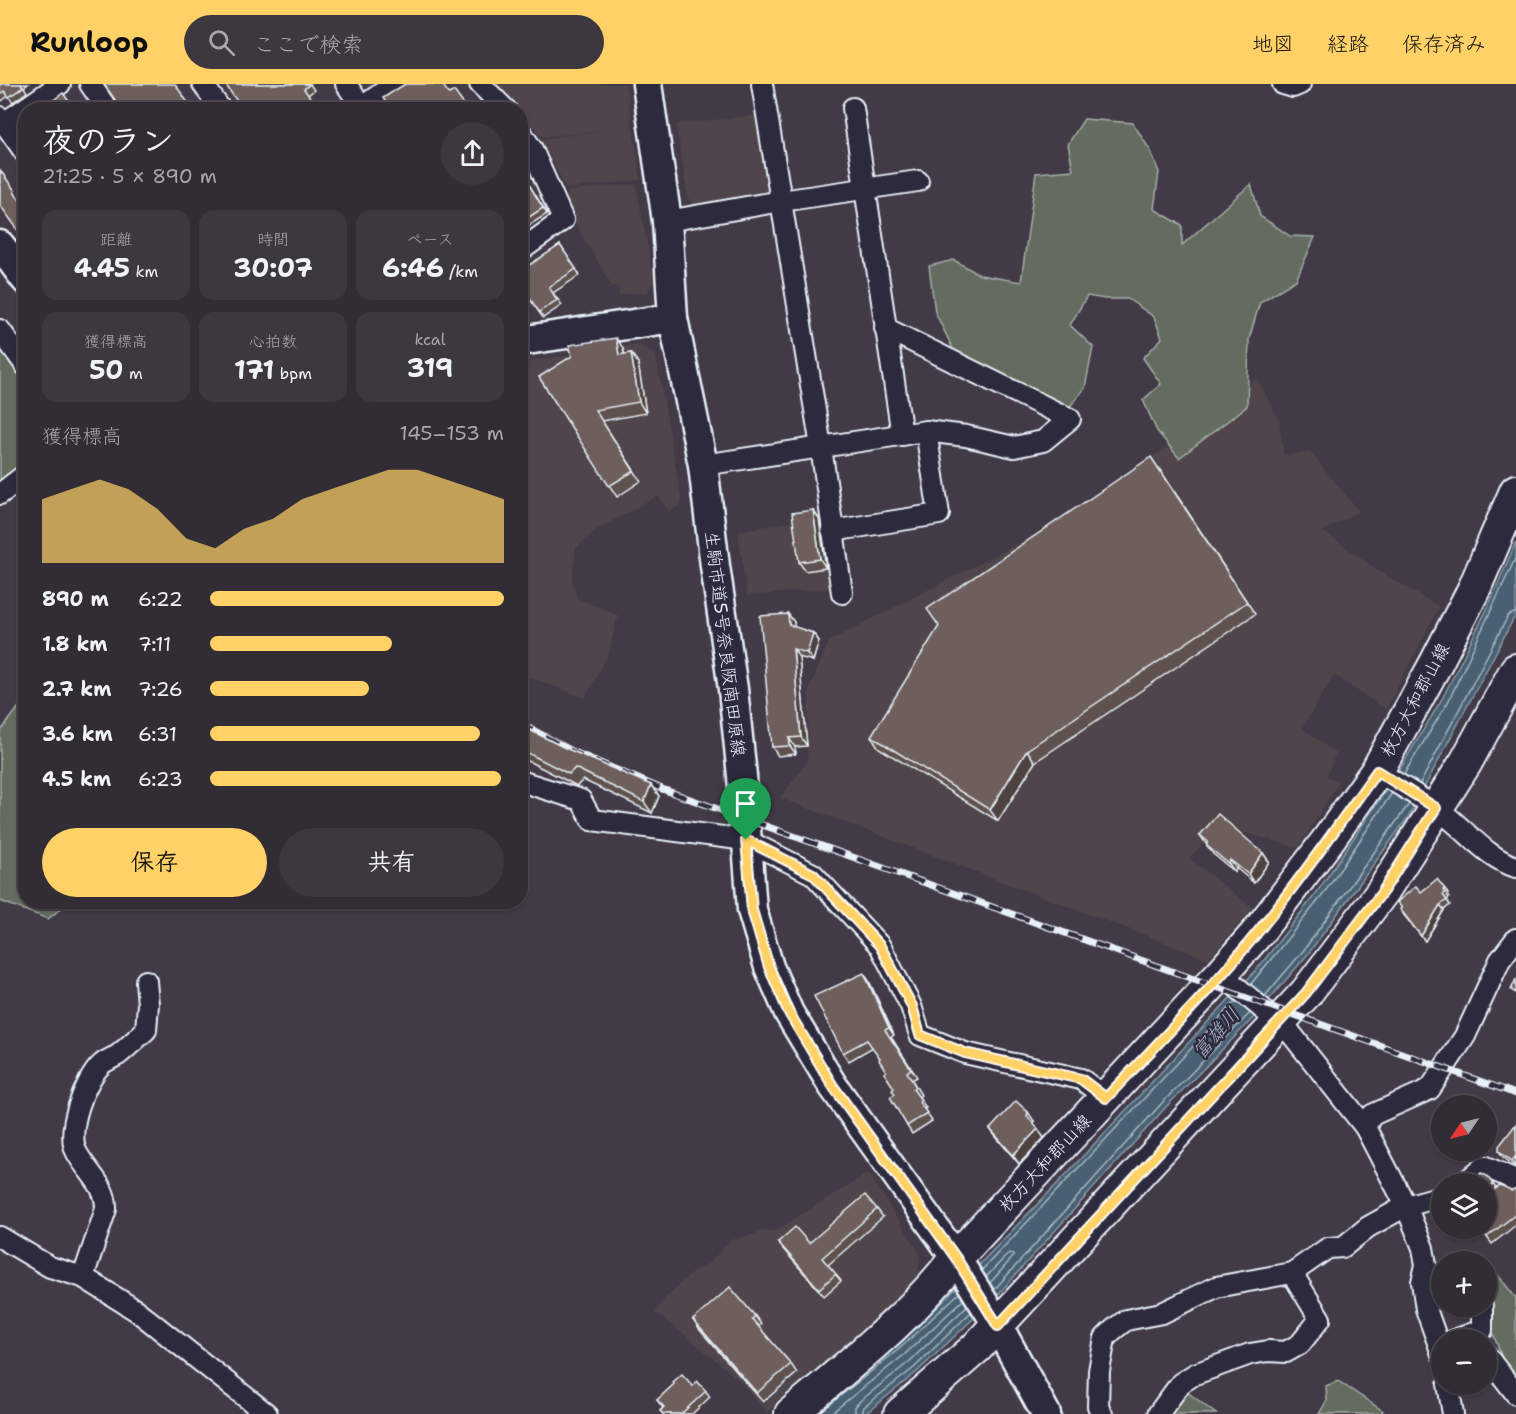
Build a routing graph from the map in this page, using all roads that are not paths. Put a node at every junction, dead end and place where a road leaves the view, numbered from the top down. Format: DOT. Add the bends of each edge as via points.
graph roads {
  1 [pos="60,84"];
  2 [pos="90,84"];
  3 [pos="203,84"];
  4 [pos="346,84"];
  5 [pos="394,84"];
  6 [pos="480,84"];
  7 [pos="647,84"];
  8 [pos="762,84"];
  9 [pos="1283,84"];
  10 [pos="1300,84"];
  11 [pos="31,102"];
  12 [pos="102,102"];
  13 [pos="215,102"];
  14 [pos="359,102"];
  15 [pos="371,102"];
  16 [pos="498,102"];
  17 [pos="854,108"];
  18 [pos="18,110"];
  19 [pos="2,120"];
  20 [pos="528,142"];
  21 [pos="18,143"];
  22 [pos="918,181"];
  23 [pos="864,189"];
  24 [pos="781,201"];
  25 [pos="667,221"];
  26 [pos="0,244"];
  27 [pos="528,245"];
  28 [pos="18,269"];
  29 [pos="674,318"];
  30 [pos="885,328"];
  31 [pos="0,330"];
  32 [pos="528,340"];
  33 [pos="18,355"];
  34 [pos="926,431"];
  35 [pos="902,435"];
  36 [pos="821,447"];
  37 [pos="703,465"];
  38 [pos="18,480"];
  39 [pos="1516,491"];
  40 [pos="0,494"];
  41 [pos="832,531"];
  42 [pos="842,592"];
  43 [pos="1516,670"];
  44 [pos="1377,771"];
  45 [pos="528,784"];
  46 [pos="1436,808"];
  47 [pos="746,840"];
  48 [pos="1516,867"];
  49 [pos="1516,939"];
  50 [pos="1221,974"];
  51 [pos="146,981"];
  52 [pos="1280,1023"];
  53 [pos="1106,1098"];
  54 [pos="1365,1127"];
  55 [pos="1476,1173"];
  56 [pos="1516,1186"];
  57 [pos="1431,1199"];
  58 [pos="1406,1206"];
  59 [pos="0,1237"];
  60 [pos="956,1258"];
  61 [pos="1431,1261"];
  62 [pos="1431,1270"];
  63 [pos="1292,1273"];
  64 [pos="83,1277"];
  65 [pos="998,1326"];
  66 [pos="1436,1329"];
  67 [pos="1497,1369"];
  68 [pos="1516,1394"];
  69 [pos="1449,1395"];
  70 [pos="1097,1411"];
  71 [pos="267,1414"];
  72 [pos="790,1414"];
  73 [pos="900,1414"];
  74 [pos="1047,1414"];
  75 [pos="1158,1414"];
  76 [pos="1452,1414"];
  1 -- 11 [label="street"];
  2 -- 12 [label="street"];
  3 -- 13 [label="street"];
  4 -- 14 [label="street"];
  5 -- 15 [label="street"];
  6 -- 16 [label="street"];
  7 -- 25 [label="street, 生駒市道5号奈良阪南田原線"];
  8 -- 24 [label="street"];
  9 -- 10 [label="street"];
  17 -- 23 [label="street"];
  18 -- 19 [label="street"];
  19 -- 21 [label="street"];
  20 -- 27 [label="street" via="563,220"];
  22 -- 23 [label="street"];
  23 -- 24 [label="street"];
  23 -- 30 [label="street"];
  24 -- 25 [label="street"];
  24 -- 36 [label="street"];
  25 -- 29 [label="street, 生駒市道5号奈良阪南田原線"];
  26 -- 28 [label="street"];
  29 -- 32 [label="street"];
  29 -- 37 [label="street, 生駒市道5号奈良阪南田原線"];
  30 -- 34 [label="street" via="1070,419 1043,441 1014,447"];
  30 -- 35 [label="street"];
  31 -- 33 [label="street"];
  34 -- 35 [label="street"];
  34 -- 41 [label="street" via="939,514"];
  35 -- 36 [label="street"];
  36 -- 37 [label="street"];
  36 -- 41 [label="street"];
  37 -- 47 [label="street, 生駒市道5号奈良阪南田原線" via="733,689"];
  38 -- 40 [label="street"];
  39 -- 44 [label="main road, 枚方大和郡山線" via="1474,589"];
  41 -- 42 [label="street"];
  43 -- 46 [label="main road"];
  44 -- 46 [label="street"];
  44 -- 50 [label="main road, 枚方大和郡山線" via="1258,932"];
  45 -- 47 [label="street" via="581,801 592,820"];
  46 -- 48 [label="street" via="1482,849"];
  46 -- 52 [label="main road" via="1383,891"];
  47 -- 53 [label="street" via="813,874 880,946 912,1006 920,1035 965,1053 1081,1079"];
  47 -- 60 [label="street, 生駒市道5号奈良阪南田原線" via="752,910 769,967 789,1013 833,1086"];
  49 -- 54 [label="street" via="1500,960 1465,1036 1430,1089 1372,1115"];
  50 -- 52 [label="street"];
  50 -- 53 [label="main road, 枚方大和郡山線"];
  51 -- 64 [label="street" via="146,1030 117,1056 102,1063 77,1110 75,1151 107,1201"];
  52 -- 54 [label="street"];
  52 -- 65 [label="main road"];
  53 -- 60 [label="main road, 枚方大和郡山線"];
  54 -- 58 [label="street"];
  55 -- 56 [label="street" via="1484,1166 1511,1178"];
  57 -- 58 [label="street"];
  58 -- 61 [label="street"];
  58 -- 63 [label="street" via="1368,1227 1343,1247 1329,1248"];
  59 -- 64 [label="street" via="50,1267"];
  60 -- 65 [label="street, 生駒市道5号奈良阪南田原線"];
  60 -- 72 [label="main road, 枚方大和郡山線" via="928,1293"];
  62 -- 66 [label="street" via="1422,1282 1426,1309"];
  63 -- 70 [label="street" via="1216,1287 1162,1313 1126,1320 1105,1338"];
  63 -- 75 [label="street" via="1320,1319 1300,1344 1286,1352 1250,1354 1195,1374 1181,1383"];
  64 -- 71 [label="street" via="137,1311"];
  65 -- 73 [label="main road"];
  65 -- 74 [label="street"];
  67 -- 68 [label="street"];
  69 -- 76 [label="street"];
}
